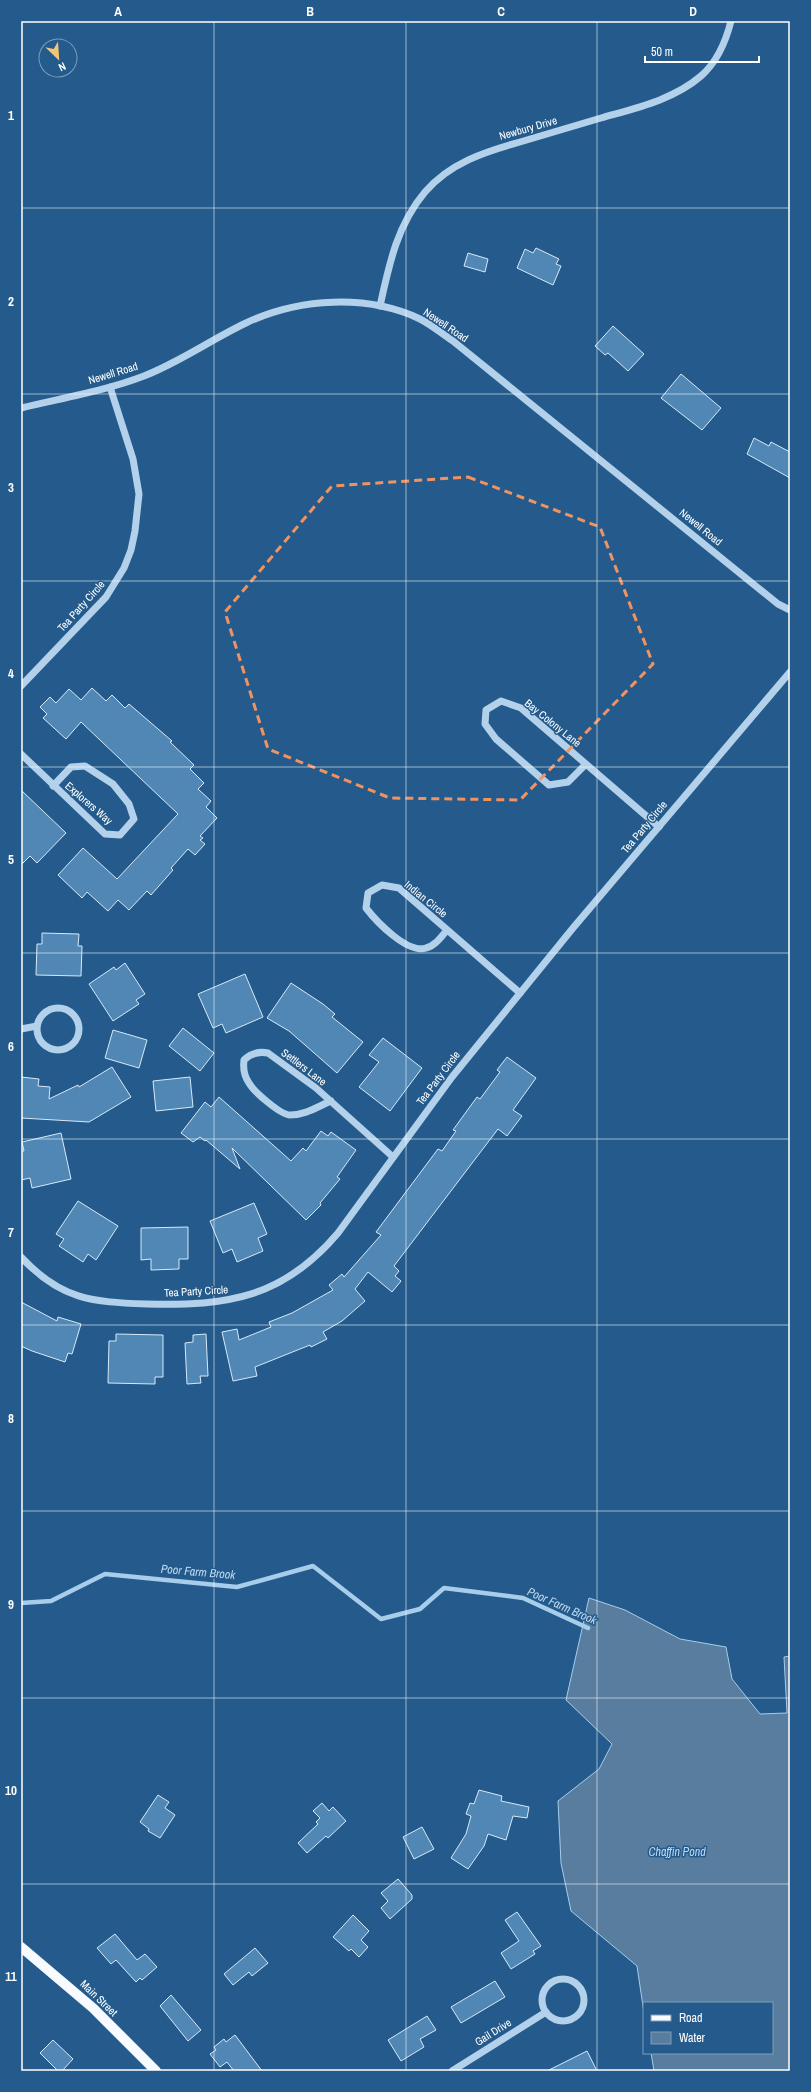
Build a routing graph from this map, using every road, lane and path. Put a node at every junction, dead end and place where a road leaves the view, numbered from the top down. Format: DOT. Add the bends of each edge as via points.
graph roads {
  1 [pos="731,21"];
  2 [pos="380,306"];
  3 [pos="110,387"];
  4 [pos="21,408"];
  5 [pos="790,610"];
  6 [pos="790,672"];
  7 [pos="21,686"];
  8 [pos="21,754"];
  9 [pos="586,764"];
  10 [pos="53,786"];
  11 [pos="659,826"];
  12 [pos="447,930"];
  13 [pos="520,994"];
  14 [pos="37,1026"];
  15 [pos="21,1029"];
  16 [pos="330,1101"];
  17 [pos="393,1157"];
  18 [pos="21,1258"];
  19 [pos="21,1947"];
  20 [pos="546,2012"];
  21 [pos="156,2071"];
  22 [pos="452,2071"];
  1 -- 2 [label="street, Newbury Drive" via="724,44 712,64 701,76 676,92 648,105 480,153 445,173 425,192 400,232"];
  2 -- 3 [label="street, Newell Road" via="337,302 314,304 268,315 247,323 172,364"];
  2 -- 5 [label="street, Newell Road" via="422,320 453,341 778,604"];
  3 -- 4 [label="street, Newell Road"];
  3 -- 7 [label="street, Tea Party Circle" via="133,459 139,494 131,550 124,568 106,596"];
  6 -- 11 [label="street, Tea Party Circle"];
  8 -- 10 [label="street, Explorers Way"];
  9 -- 9 [label="street, Bay Colony Lane" via="521,708 501,702 486,710 485,724 496,739 549,784 568,782"];
  9 -- 11 [label="street, Bay Colony Lane"];
  10 -- 10 [label="street, Explorers Way" via="105,834 120,835 134,819 129,804 113,784 85,766 71,767"];
  11 -- 13 [label="street, Tea Party Circle"];
  12 -- 12 [label="street, Indian Circle" via="399,888 382,885 368,893 366,908 377,922 410,948 424,949 433,945"];
  12 -- 13 [label="street, Indian Circle"];
  13 -- 17 [label="street, Tea Party Circle" via="452,1077"];
  14 -- 14 [label="street" via="41,1040 51,1049 58,1050 71,1046 79,1034 78,1021 69,1011 62,1008 48,1010"];
  14 -- 15 [label="street"];
  16 -- 16 [label="street, Settlers Lane" via="268,1053 249,1054 244,1060 243,1070 249,1084 273,1107 288,1116 304,1114"];
  16 -- 17 [label="street, Settlers Lane"];
  17 -- 18 [label="street, Tea Party Circle" via="338,1233 320,1253 276,1284 239,1298 184,1304 91,1300 53,1285"];
  19 -- 21 [label="main road, Main Street" via="93,2008"];
  20 -- 20 [label="street" via="542,1996 551,1983 566,1979 580,1987 584,2003 576,2016 560,2020 552,2018"];
  20 -- 22 [label="street, Gail Drive"];
}
